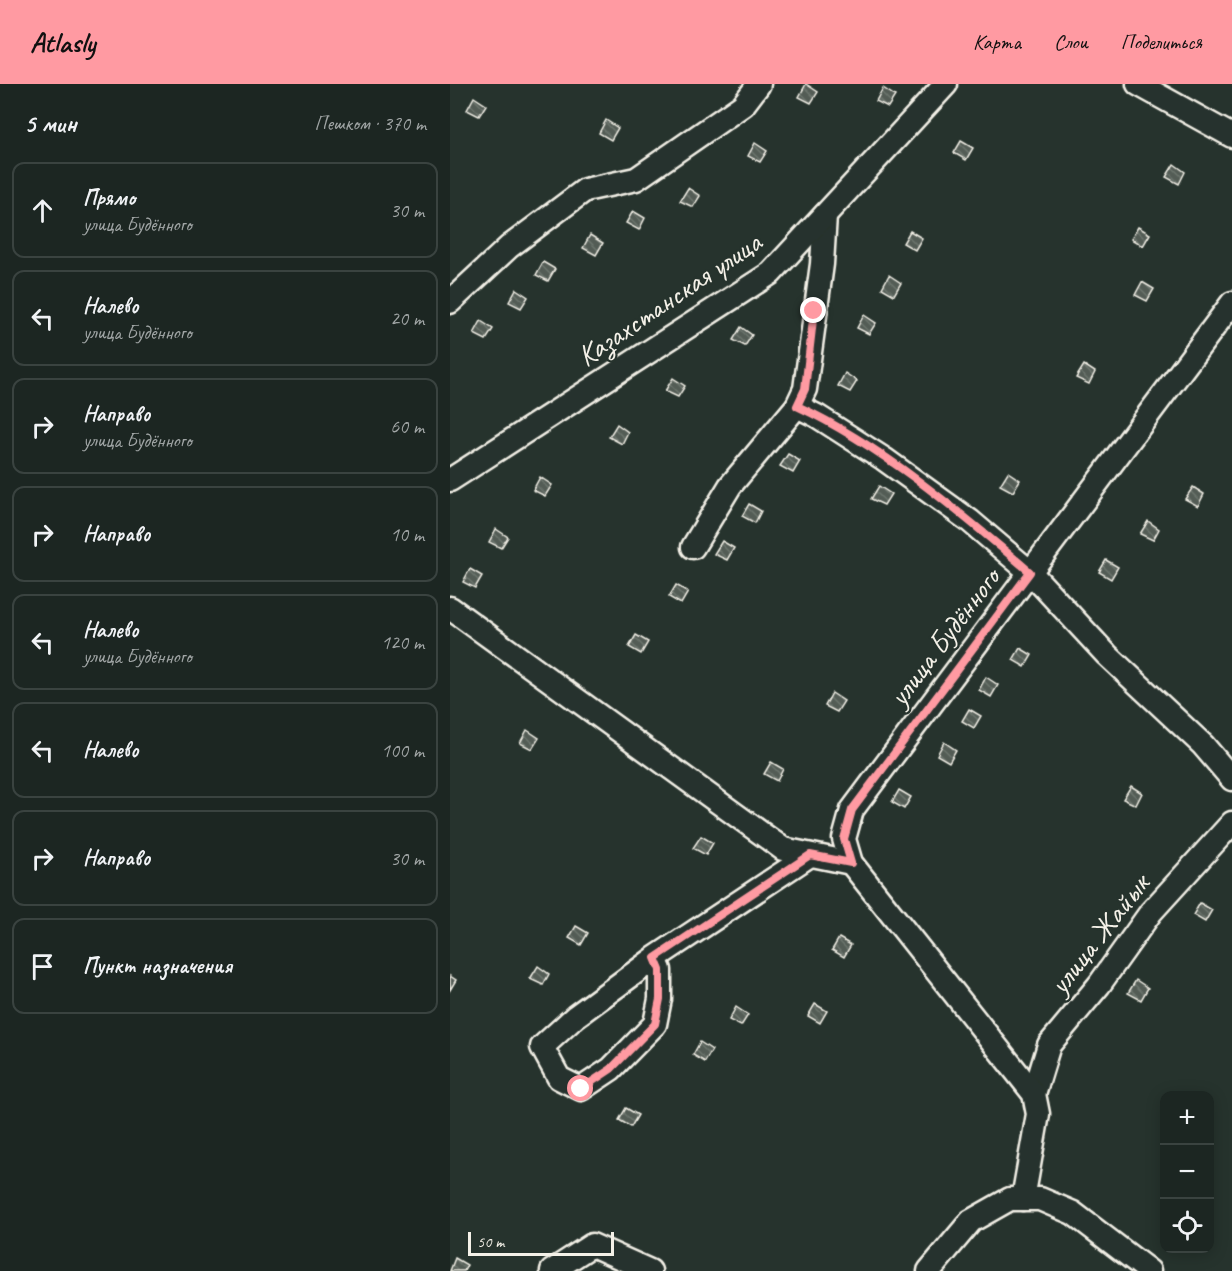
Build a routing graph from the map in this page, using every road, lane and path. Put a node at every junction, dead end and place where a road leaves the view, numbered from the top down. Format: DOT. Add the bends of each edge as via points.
graph roads {
  1 [pos="759,84"];
  2 [pos="946,84"];
  3 [pos="1137,84"];
  4 [pos="1232,136"];
  5 [pos="825,215"];
  6 [pos="450,302"];
  7 [pos="1232,303"];
  8 [pos="797,406"];
  9 [pos="450,480"];
  10 [pos="693,547"];
  11 [pos="1030,572"];
  12 [pos="450,608"];
  13 [pos="1232,779"];
  14 [pos="1232,823"];
  15 [pos="810,855"];
  16 [pos="851,863"];
  17 [pos="655,958"];
  18 [pos="1034,1094"];
  19 [pos="1023,1199"];
  20 [pos="552,1271"];
  21 [pos="650,1271"];
  22 [pos="929,1271"];
  23 [pos="1149,1271"];
  1 -- 6 [label="street" via="743,105 636,179 585,190 509,247"];
  2 -- 5 [label="street, Казахстанская улица"];
  3 -- 4 [label="street"];
  5 -- 8 [label="street" via="805,389"];
  5 -- 9 [label="street, Казахстанская улица" via="771,273"];
  7 -- 11 [label="street, улица Будённого"];
  8 -- 10 [label="street" via="730,486"];
  8 -- 11 [label="street" via="884,459 970,521"];
  11 -- 13 [label="street"];
  11 -- 16 [label="street, улица Будённого" via="852,810 844,839"];
  12 -- 15 [label="street" via="783,849"];
  14 -- 18 [label="street, улица Жайык" via="1151,912 1099,985 1049,1045"];
  15 -- 16 [label="street"];
  15 -- 17 [label="street"];
  16 -- 18 [label="street"];
  17 -- 17 [label="street" via="542,1047 559,1078 581,1089 611,1069 655,1024 660,999 660,970"];
  18 -- 19 [label="street" via="1038,1114"];
  19 -- 22 [label="street" via="1010,1199 972,1221"];
  19 -- 23 [label="street" via="1040,1199 1073,1213"];
  20 -- 21 [label="street" via="592,1245"];
}
